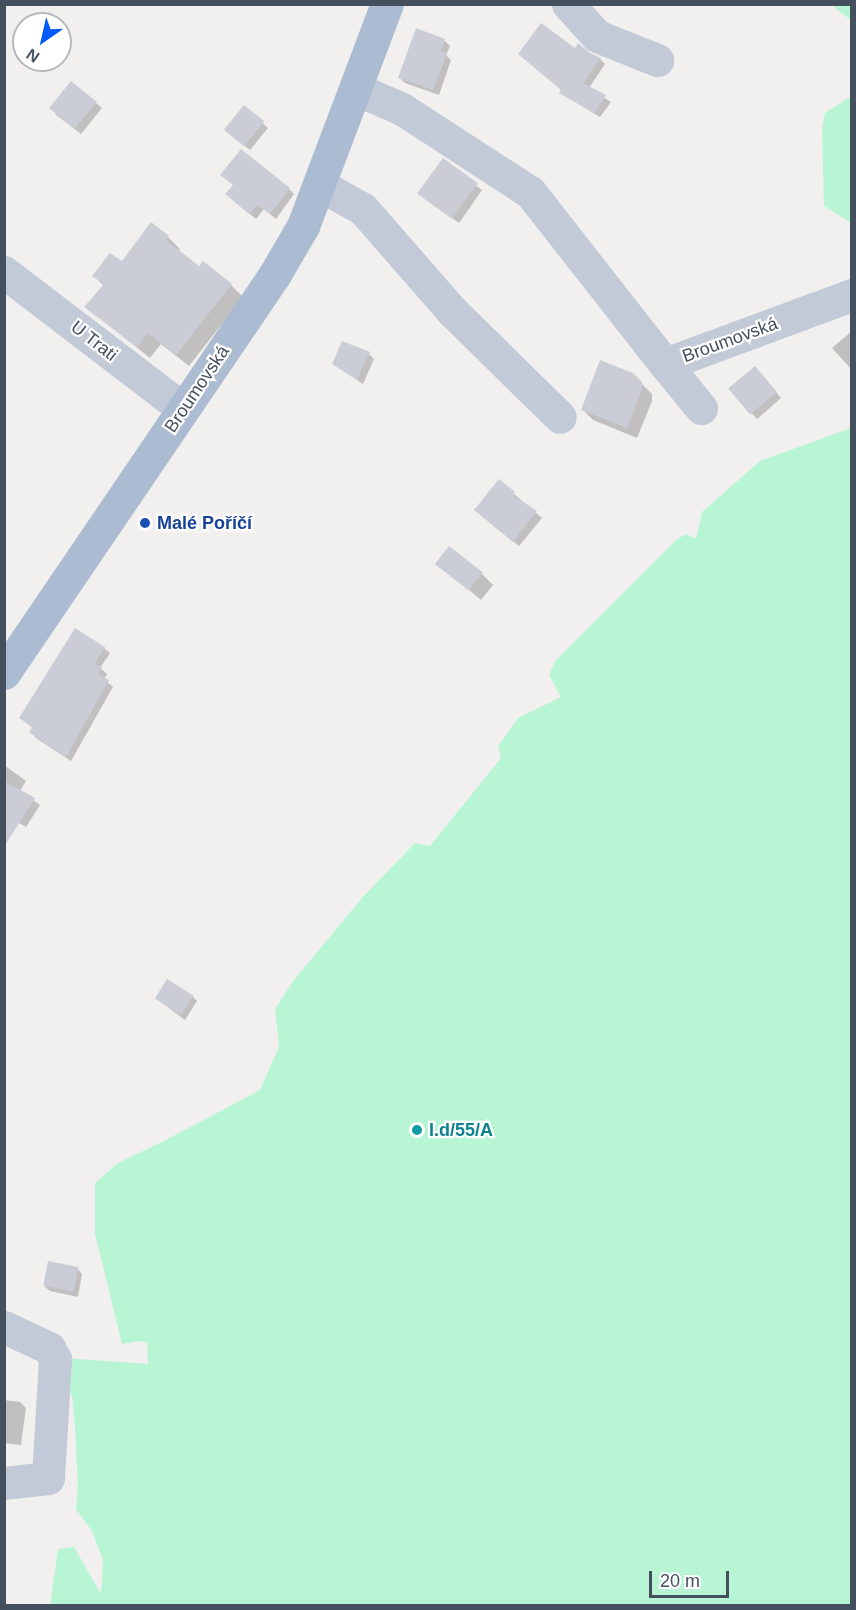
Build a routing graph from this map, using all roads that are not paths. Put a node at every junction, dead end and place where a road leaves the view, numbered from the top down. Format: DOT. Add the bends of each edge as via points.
graph roads {
  1 [pos="387,4"];
  2 [pos="568,4"];
  3 [pos="657,60"];
  4 [pos="356,89"];
  5 [pos="320,185"];
  6 [pos="4,272"];
  7 [pos="852,295"];
  8 [pos="665,364"];
  9 [pos="701,408"];
  10 [pos="183,409"];
  11 [pos="560,417"];
  12 [pos="4,673"];
  13 [pos="4,1327"];
  14 [pos="4,1483"];
  1 -- 4 [label="main road, Broumovská"];
  2 -- 3 [label="street" via="597,36"];
  4 -- 5 [label="main road, Broumovská"];
  4 -- 8 [label="street, Broumovská" via="402,110 531,192"];
  5 -- 10 [label="main road, Broumovská" via="303,226 275,274"];
  5 -- 11 [label="street" via="363,209 452,311"];
  6 -- 10 [label="street, U Trati"];
  7 -- 8 [label="street, Broumovská"];
  8 -- 9 [label="street"];
  10 -- 12 [label="main road, Broumovská"];
  13 -- 14 [label="street" via="49,1348 55,1359 48,1478"];
}
